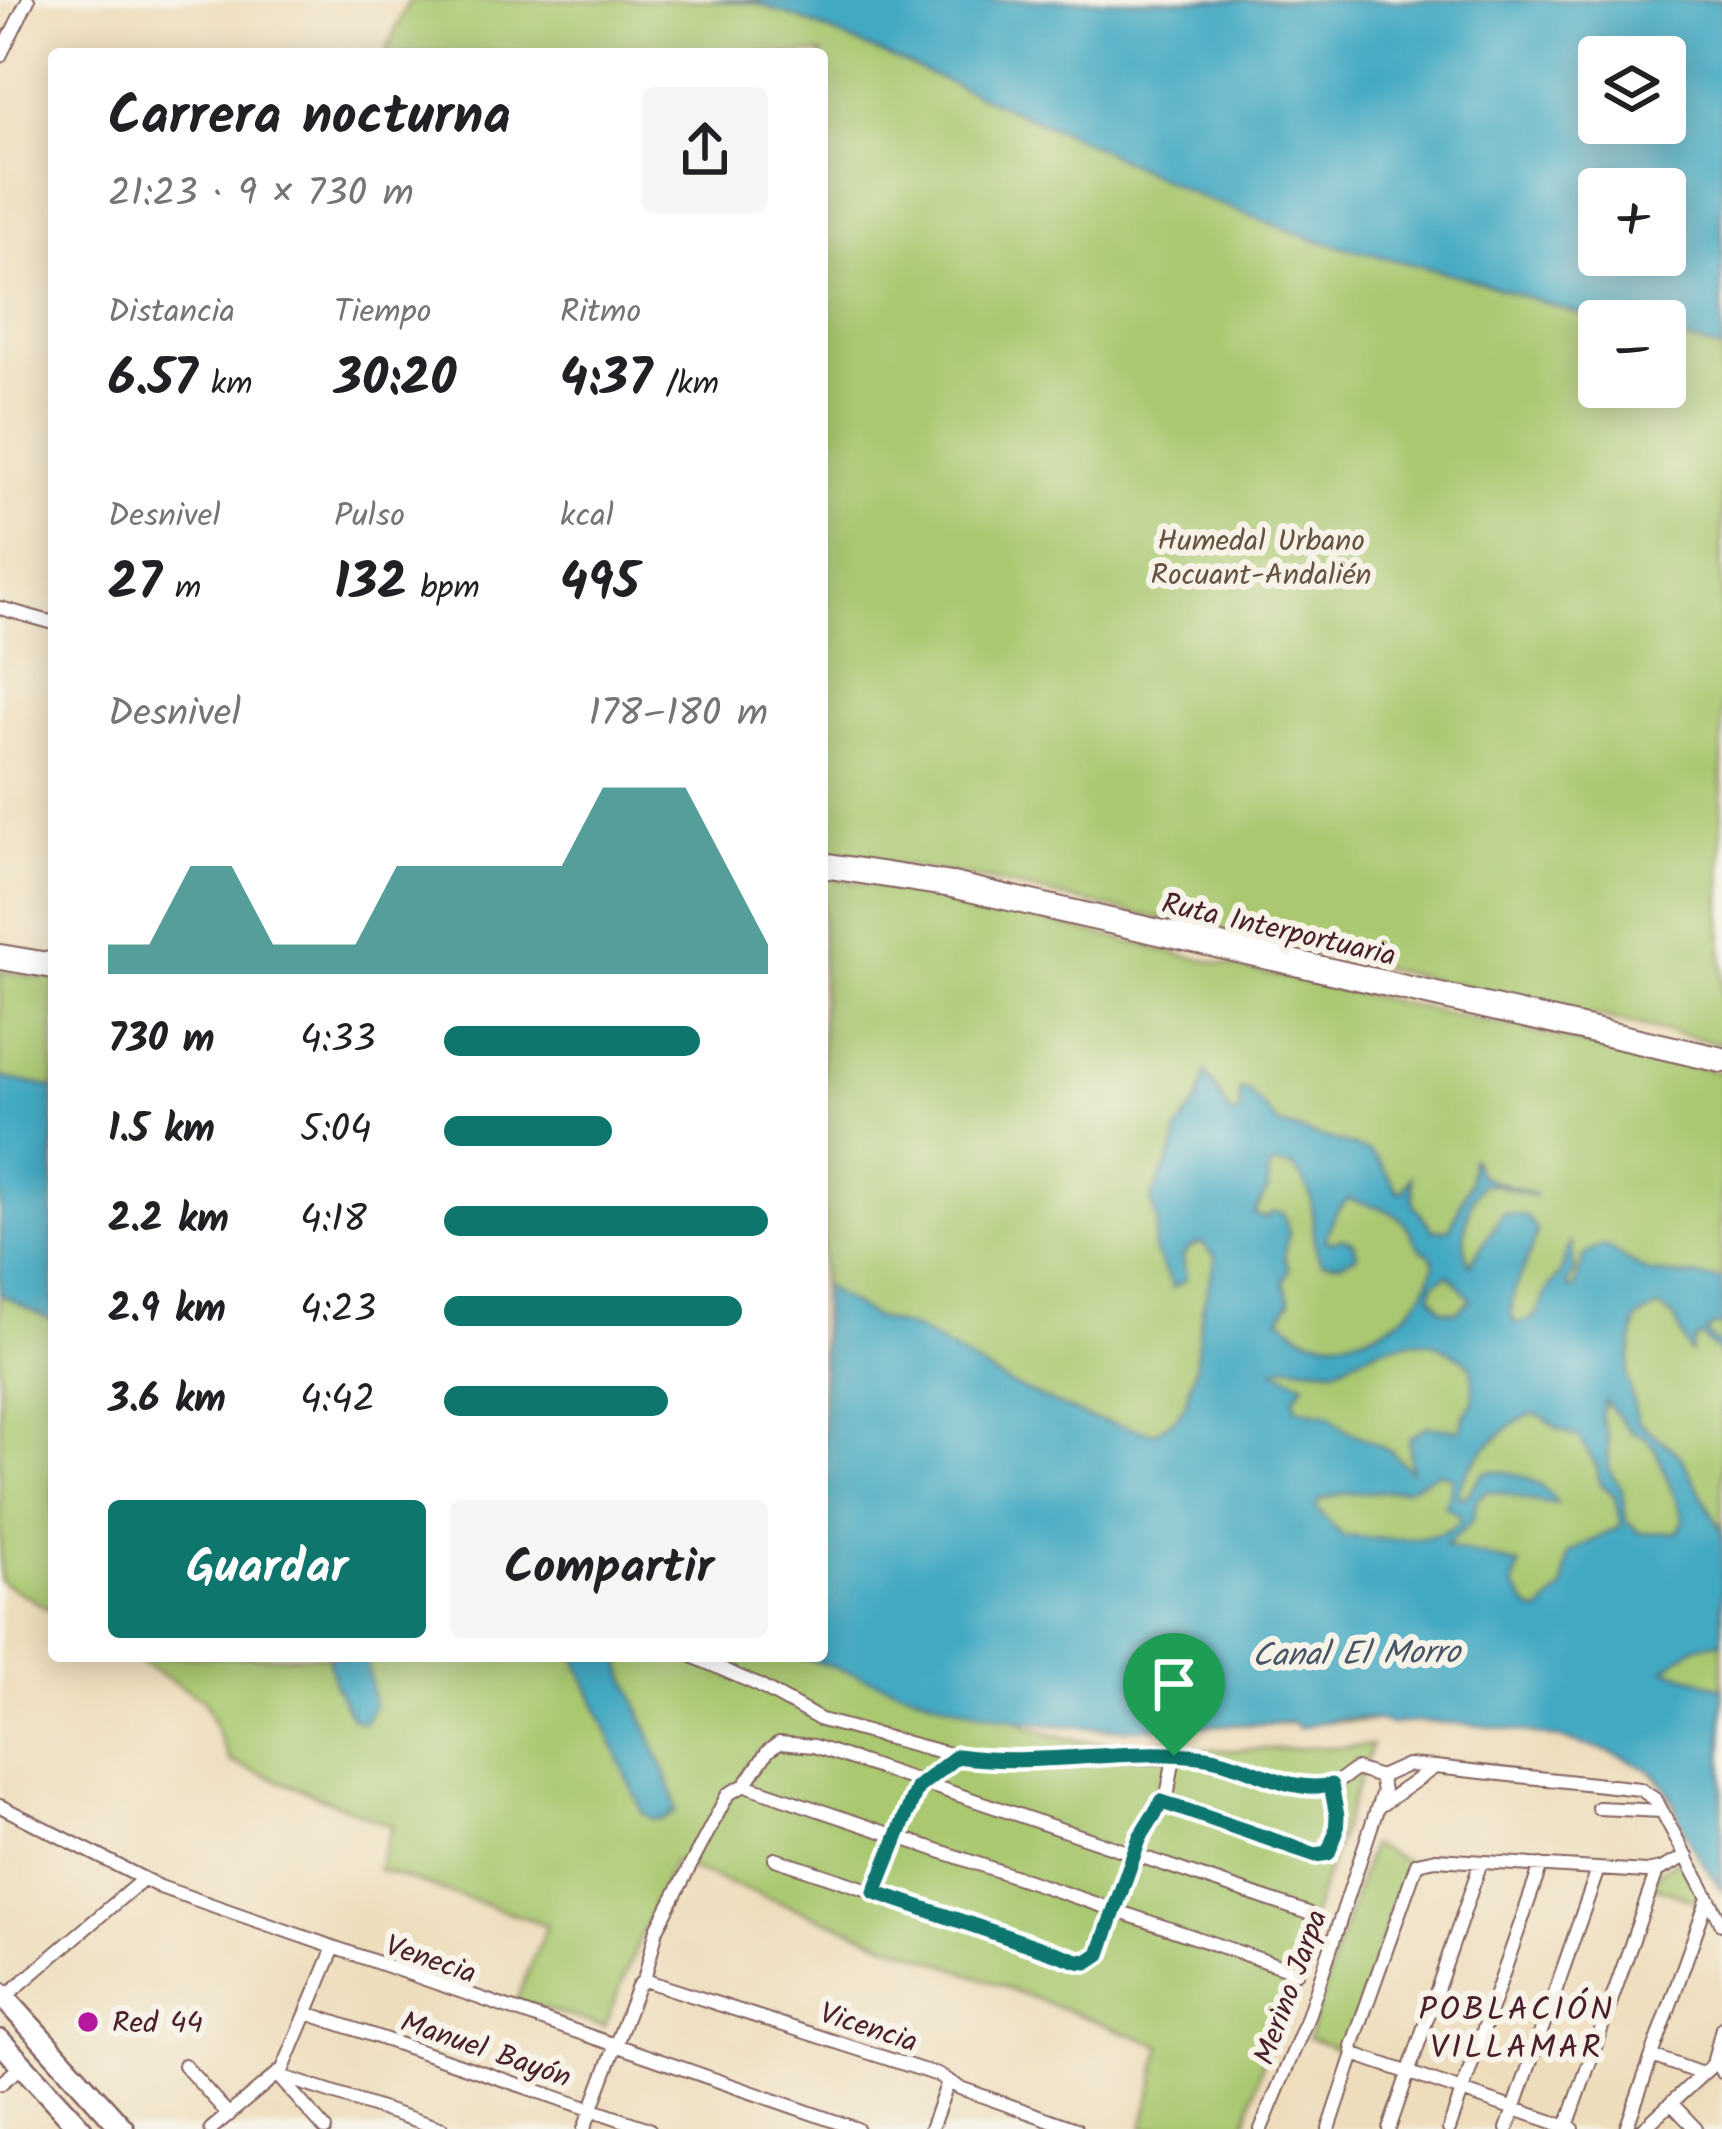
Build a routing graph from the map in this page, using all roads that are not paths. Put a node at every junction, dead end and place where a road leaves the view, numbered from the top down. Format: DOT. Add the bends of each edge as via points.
graph roads {
  1 [pos="28,0"];
  2 [pos="0,56"];
  3 [pos="0,608"];
  4 [pos="48,621"];
  5 [pos="828,866"];
  6 [pos="0,958"];
  7 [pos="48,964"];
  8 [pos="1722,1060"];
  9 [pos="706,1662"];
  10 [pos="957,1756"];
  11 [pos="1174,1756"];
  12 [pos="1435,1767"];
  13 [pos="921,1783"];
  14 [pos="1381,1784"];
  15 [pos="745,1785"];
  16 [pos="1331,1785"];
  17 [pos="1162,1802"];
  18 [pos="0,1806"];
  19 [pos="1659,1806"];
  20 [pos="1378,1807"];
  21 [pos="1598,1808"];
  22 [pos="896,1837"];
  23 [pos="1134,1855"];
  24 [pos="1687,1856"];
  25 [pos="775,1859"];
  26 [pos="1481,1862"];
  27 [pos="1541,1865"];
  28 [pos="1598,1869"];
  29 [pos="1657,1871"];
  30 [pos="142,1880"];
  31 [pos="875,1892"];
  32 [pos="1708,1898"];
  33 [pos="1114,1911"];
  34 [pos="1308,1913"];
  35 [pos="1722,1924"];
  36 [pos="333,1950"];
  37 [pos="1297,1972"];
  38 [pos="644,1980"];
  39 [pos="2,1995"];
  40 [pos="307,2013"];
  41 [pos="1722,2028"];
  42 [pos="0,2041"];
  43 [pos="616,2048"];
  44 [pos="1354,2054"];
  45 [pos="58,2056"];
  46 [pos="1652,2056"];
  47 [pos="1719,2064"];
  48 [pos="23,2065"];
  49 [pos="184,2065"];
  50 [pos="1408,2073"];
  51 [pos="1702,2074"];
  52 [pos="277,2075"];
  53 [pos="948,2082"];
  54 [pos="0,2084"];
  55 [pos="1462,2091"];
  56 [pos="1671,2103"];
  57 [pos="1514,2109"];
  58 [pos="592,2110"];
  59 [pos="229,2115"];
  60 [pos="1569,2128"];
  61 [pos="81,2129"];
  62 [pos="123,2129"];
  63 [pos="211,2129"];
  64 [pos="325,2129"];
  65 [pos="443,2129"];
  66 [pos="584,2129"];
  67 [pos="650,2129"];
  68 [pos="857,2129"];
  69 [pos="932,2129"];
  70 [pos="1076,2129"];
  71 [pos="1261,2129"];
  72 [pos="1329,2129"];
  73 [pos="1389,2129"];
  74 [pos="1449,2129"];
  75 [pos="1507,2129"];
  76 [pos="1626,2129"];
  77 [pos="1642,2129"];
  78 [pos="1696,2129"];
  1 -- 2 [label="street"];
  3 -- 4 [label="street"];
  5 -- 8 [label="highway, Ruta Interportuaria" via="952,885"];
  6 -- 7 [label="highway"];
  9 -- 10 [label="street" via="811,1716"];
  10 -- 11 [label="street"];
  10 -- 13 [label="street"];
  11 -- 16 [label="street" via="1219,1759 1297,1785"];
  11 -- 17 [label="street"];
  12 -- 14 [label="street" via="1407,1765"];
  12 -- 19 [label="street" via="1634,1788"];
  12 -- 20 [label="street"];
  13 -- 15 [label="street" via="784,1742"];
  13 -- 22 [label="street"];
  13 -- 23 [label="street"];
  14 -- 16 [label="street" via="1356,1769"];
  14 -- 20 [label="street, Merino Jarpa"];
  15 -- 22 [label="street"];
  15 -- 38 [label="street" via="728,1794 657,1929"];
  16 -- 17 [label="street" via="1336,1833 1324,1856"];
  17 -- 23 [label="street"];
  18 -- 30 [label="street, Venecia"];
  19 -- 21 [label="street"];
  19 -- 24 [label="street"];
  20 -- 71 [label="street, Merino Jarpa"];
  22 -- 31 [label="street"];
  22 -- 33 [label="street"];
  23 -- 33 [label="street"];
  23 -- 34 [label="street"];
  24 -- 29 [label="street"];
  24 -- 32 [label="street"];
  25 -- 31 [label="street"];
  26 -- 27 [label="street"];
  26 -- 44 [label="street" via="1421,1860 1412,1868"];
  26 -- 50 [label="street"];
  27 -- 28 [label="street"];
  27 -- 55 [label="street"];
  28 -- 29 [label="street"];
  28 -- 57 [label="street"];
  29 -- 60 [label="street"];
  30 -- 36 [label="street, Venecia"];
  30 -- 39 [label="street"];
  31 -- 33 [label="street" via="1083,1962 1099,1954"];
  32 -- 35 [label="street"];
  32 -- 46 [label="street"];
  33 -- 37 [label="street"];
  36 -- 40 [label="street"];
  36 -- 43 [label="street, Venecia"];
  38 -- 43 [label="street"];
  38 -- 53 [label="street, Vicencia"];
  39 -- 45 [label="main road"];
  40 -- 52 [label="street"];
  40 -- 58 [label="street, Manuel Bayón"];
  41 -- 47 [label="street"];
  42 -- 48 [label="main road"];
  43 -- 58 [label="street"];
  43 -- 68 [label="street, Venecia"];
  44 -- 50 [label="street"];
  44 -- 72 [label="street"];
  45 -- 48 [label="main road"];
  45 -- 62 [label="main road"];
  46 -- 51 [label="street"];
  46 -- 76 [label="street"];
  47 -- 51 [label="street"];
  48 -- 54 [label="street"];
  48 -- 61 [label="main road"];
  49 -- 59 [label="street"];
  50 -- 55 [label="street"];
  50 -- 73 [label="street"];
  51 -- 56 [label="street"];
  52 -- 59 [label="street"];
  52 -- 64 [label="street"];
  52 -- 65 [label="street"];
  53 -- 69 [label="street"];
  53 -- 70 [label="street, Vicencia"];
  55 -- 57 [label="street"];
  55 -- 74 [label="street"];
  56 -- 77 [label="street"];
  56 -- 78 [label="street"];
  57 -- 60 [label="street"];
  57 -- 75 [label="street"];
  58 -- 66 [label="street"];
  58 -- 67 [label="street, Manuel Bayón"];
  59 -- 63 [label="street"];
}
